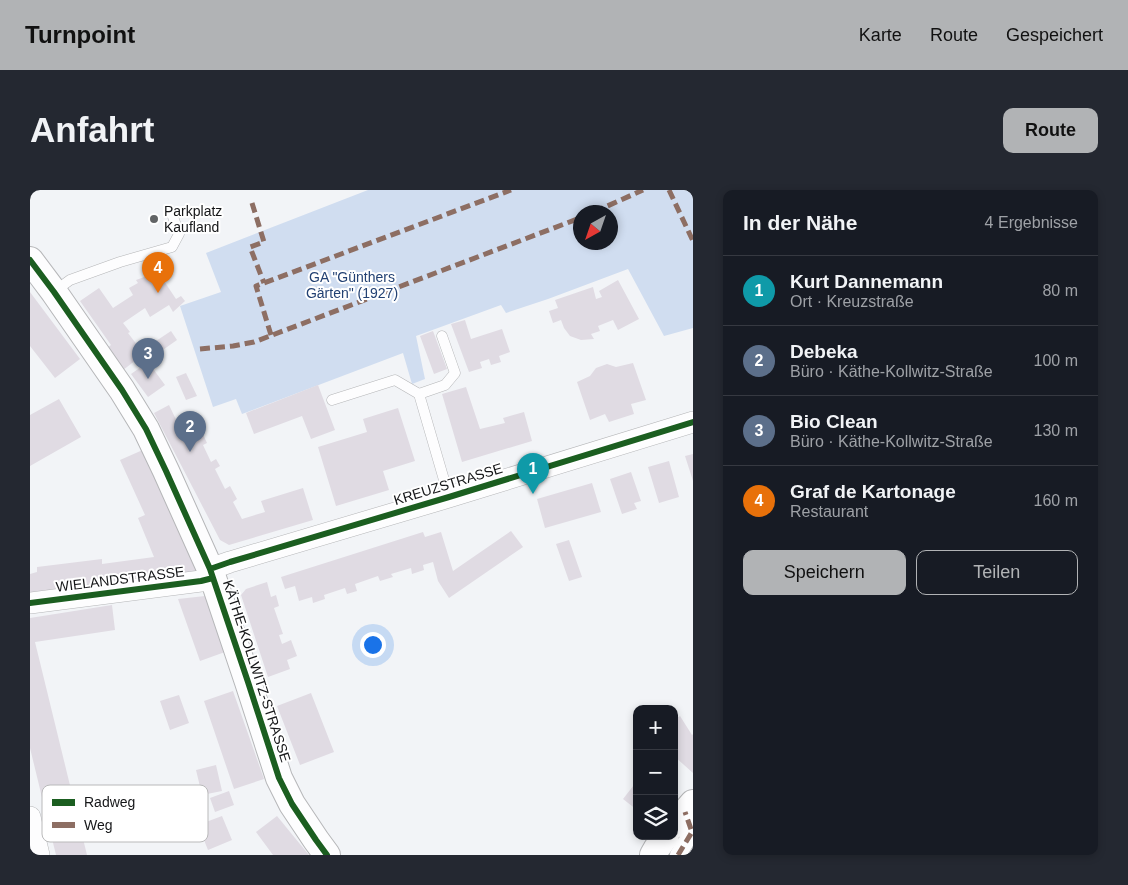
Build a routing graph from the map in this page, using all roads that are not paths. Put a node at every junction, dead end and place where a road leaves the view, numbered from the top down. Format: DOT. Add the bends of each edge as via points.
graph roads {
  1 [pos="171,211"];
  2 [pos="30,260"];
  3 [pos="54,292"];
  4 [pos="442,336"];
  5 [pos="420,394"];
  6 [pos="332,400"];
  7 [pos="693,422"];
  8 [pos="449,496"];
  9 [pos="211,574"];
  10 [pos="30,603"];
  11 [pos="686,814"];
  12 [pos="30,817"];
  13 [pos="663,840"];
  14 [pos="39,855"];
  15 [pos="326,855"];
  16 [pos="653,855"];
  17 [pos="678,855"];
  1 -- 3 [label="lane" via="179,234 172,247 70,280"];
  2 -- 3 [label="street, KÄTHE-KOLLWITZ-STRASSE"];
  3 -- 9 [label="street, KÄTHE-KOLLWITZ-STRASSE" via="146,429"];
  4 -- 5 [label="lane" via="455,373 445,385"];
  5 -- 6 [label="lane" via="395,380"];
  5 -- 8 [label="lane"];
  7 -- 8 [label="street, KREUZSTRASSE"];
  8 -- 9 [label="street, KREUZSTRASSE" via="230,562"];
  9 -- 10 [label="street, WIELANDSTRASSE" via="201,581"];
  9 -- 15 [label="street, KÄTHE-KOLLWITZ-STRASSE" via="279,778"];
  11 -- 17 [label="street" via="692,832"];
  12 -- 14 [label="street"];
  13 -- 16 [label="street"];
}
